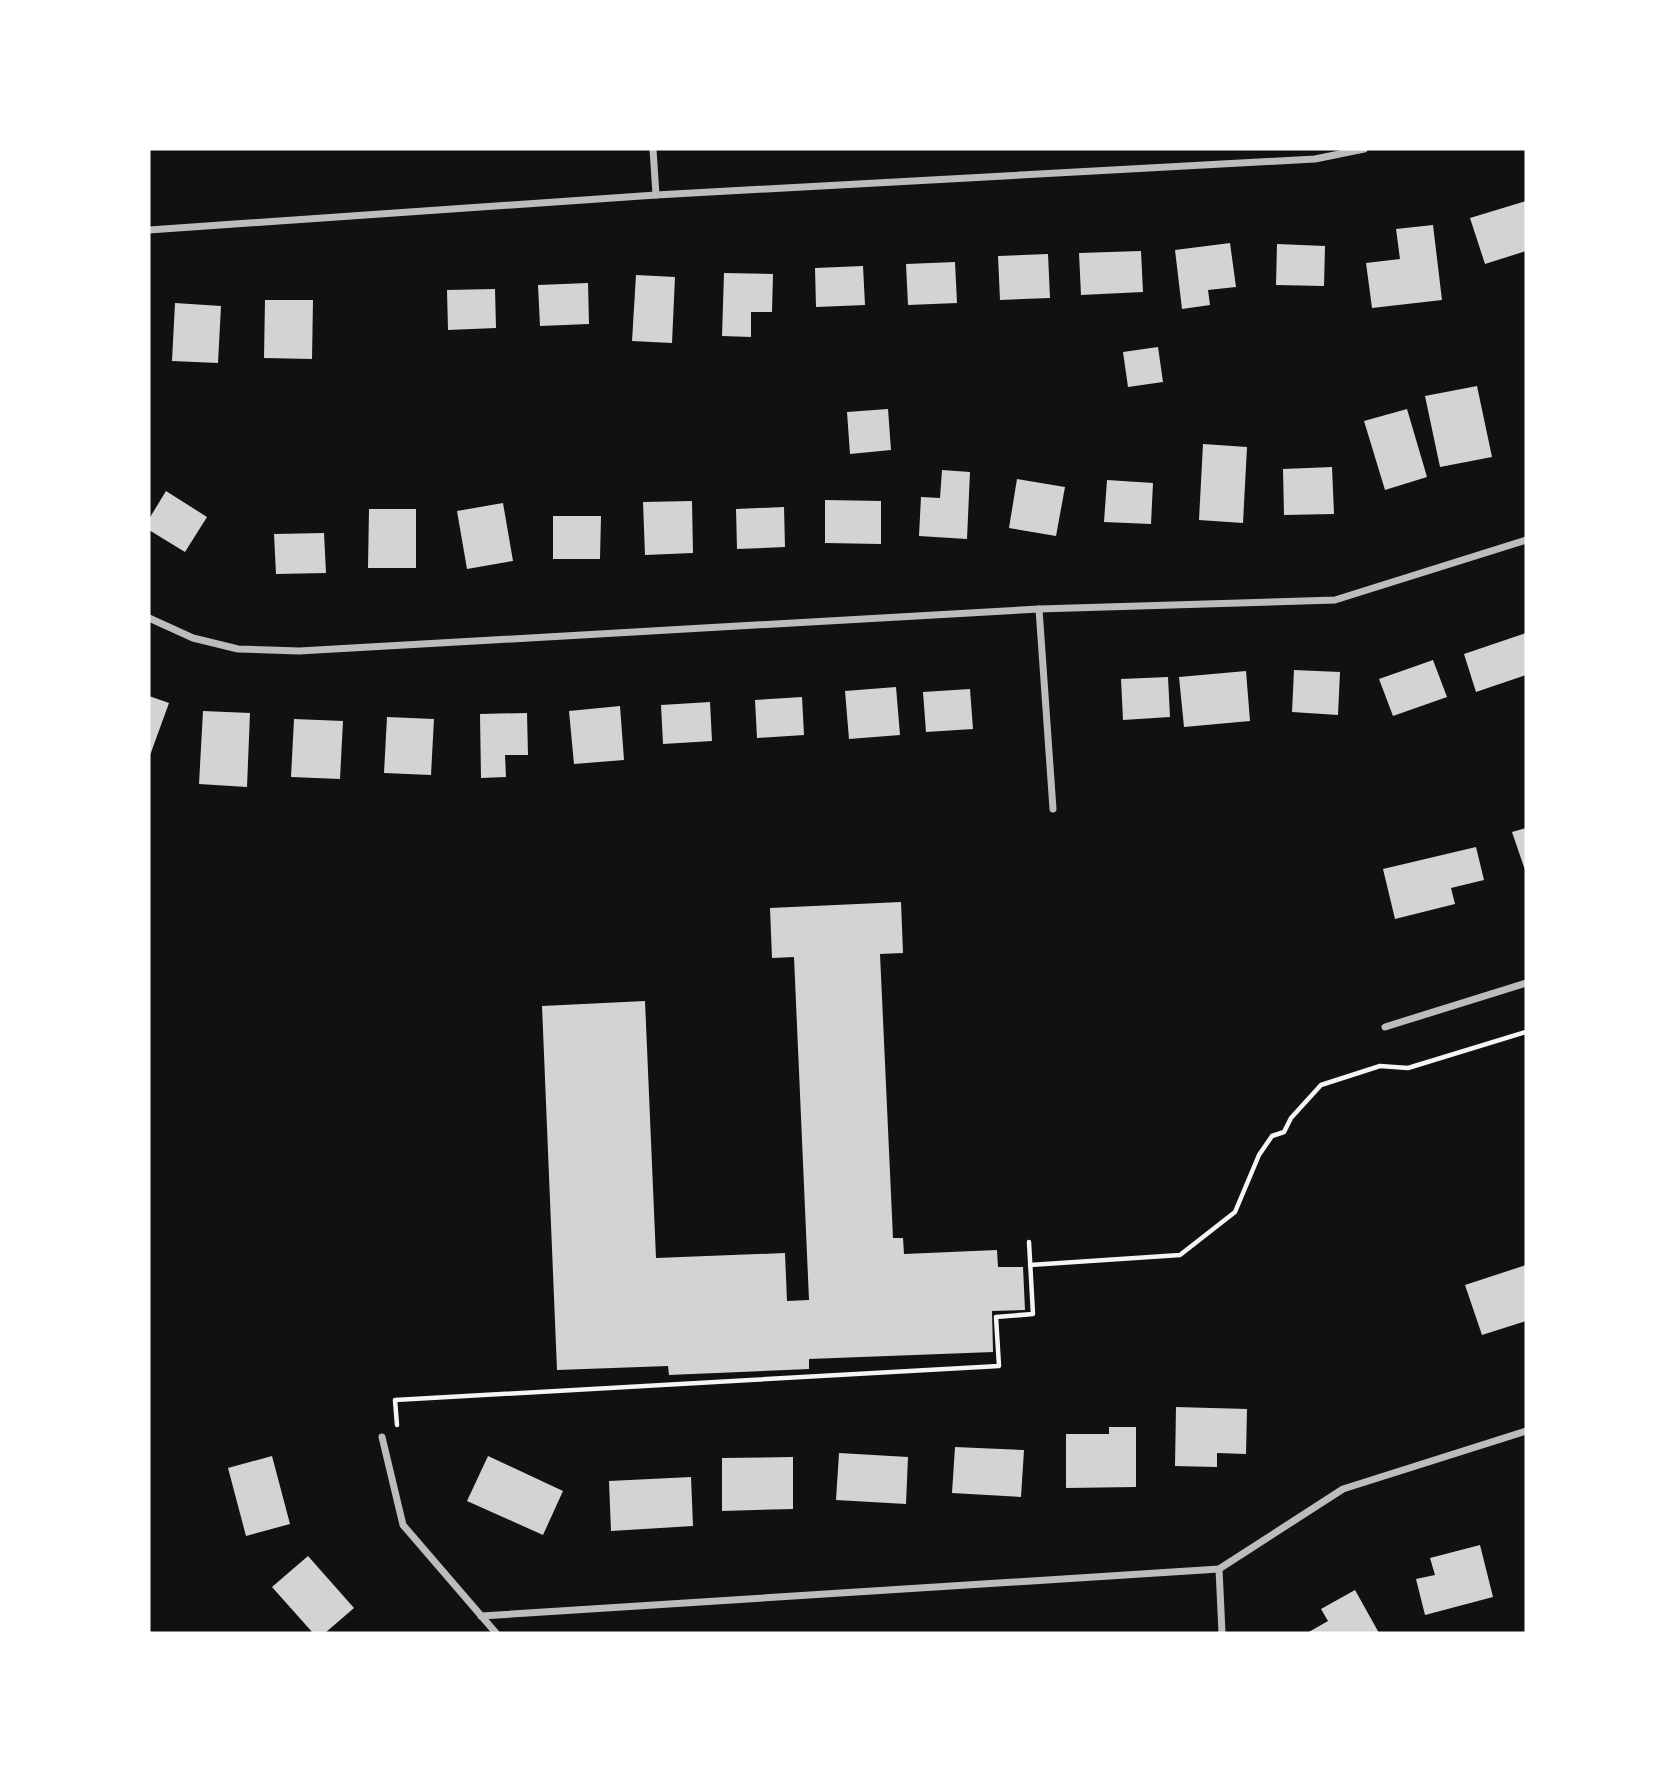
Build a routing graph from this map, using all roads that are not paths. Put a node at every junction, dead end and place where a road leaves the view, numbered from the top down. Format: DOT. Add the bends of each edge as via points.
graph roads {
  1 [pos="653,149"];
  2 [pos="1364,149"];
  3 [pos="656,195"];
  4 [pos="149,230"];
  5 [pos="1526,540"];
  6 [pos="1039,609"];
  7 [pos="149,618"];
  8 [pos="1053,810"];
  9 [pos="1526,983"];
  10 [pos="1385,1027"];
  11 [pos="1526,1431"];
  12 [pos="382,1437"];
  13 [pos="1219,1569"];
  14 [pos="481,1616"];
  15 [pos="496,1633"];
  16 [pos="1222,1633"];
  1 -- 3 [label="street"];
  2 -- 3 [label="street" via="1315,159"];
  3 -- 4 [label="street"];
  5 -- 6 [label="street" via="1335,600"];
  6 -- 7 [label="street" via="299,651 238,649 193,638"];
  6 -- 8 [label="street"];
  9 -- 10 [label="street"];
  11 -- 13 [label="street" via="1343,1489"];
  12 -- 14 [label="street" via="402,1525"];
  13 -- 14 [label="street"];
  13 -- 16 [label="street"];
  14 -- 15 [label="street"];
}
